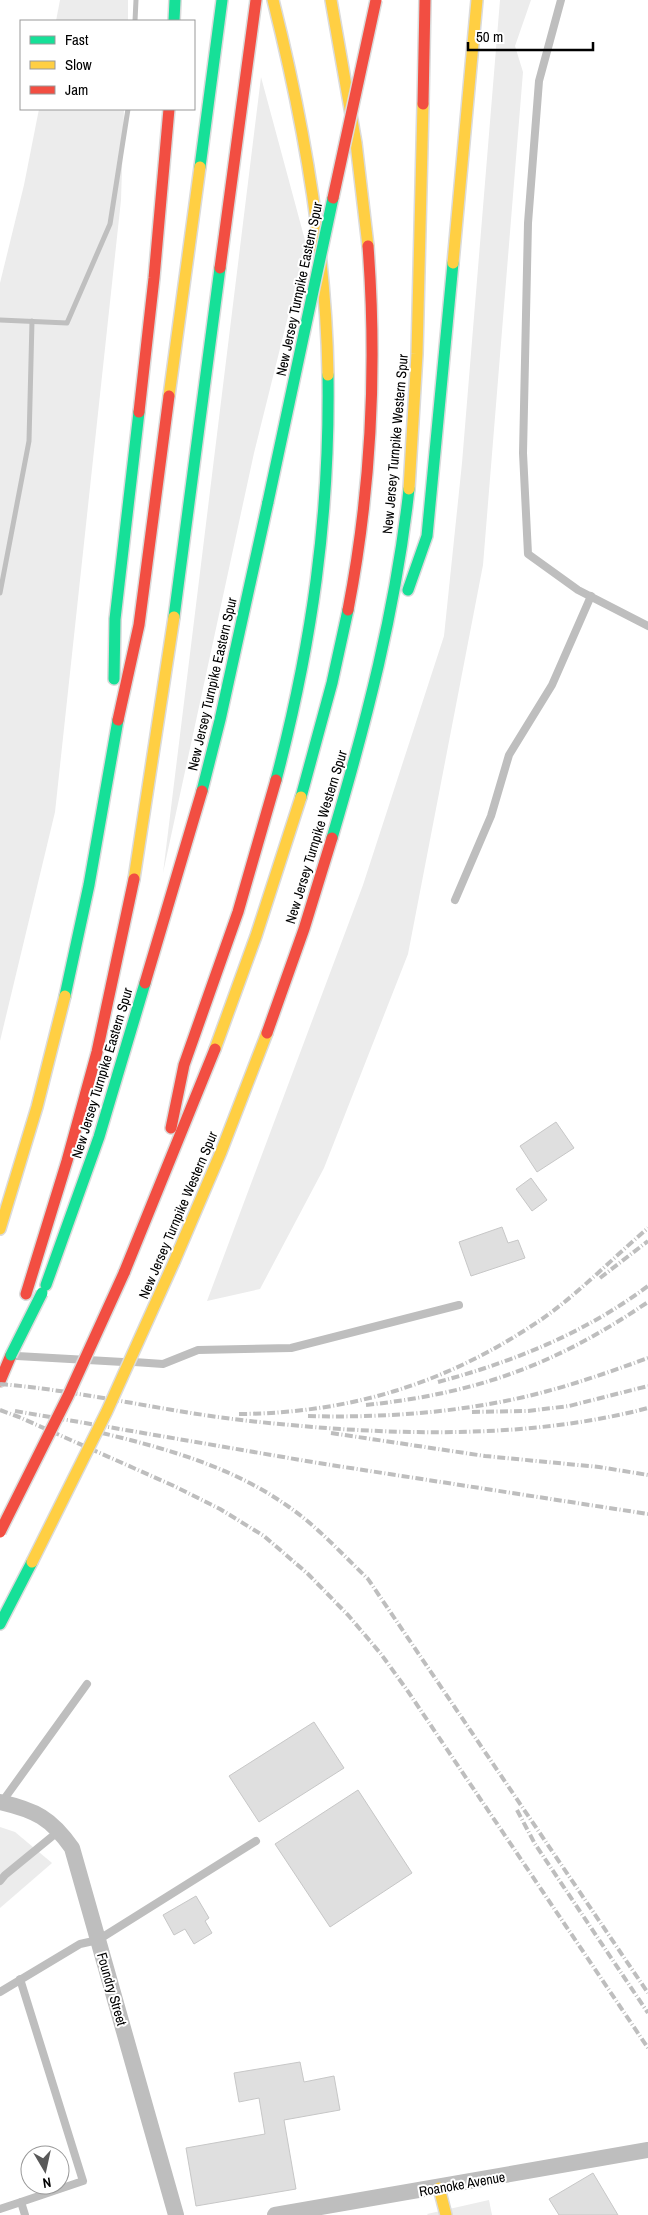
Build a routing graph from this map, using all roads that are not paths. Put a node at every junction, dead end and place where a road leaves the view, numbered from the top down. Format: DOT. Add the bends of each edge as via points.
graph roads {
  1 [pos="175,0"];
  2 [pos="222,0"];
  3 [pos="256,0"];
  4 [pos="273,0"];
  5 [pos="332,0"];
  6 [pos="376,0"];
  7 [pos="424,0"];
  8 [pos="477,0"];
  9 [pos="560,0"];
  10 [pos="174,20"];
  11 [pos="168,110"];
  12 [pos="591,596"];
  13 [pos="648,626"];
  14 [pos="377,676"];
  15 [pos="114,736"];
  16 [pos="455,900"];
  17 [pos="156,1197"];
  18 [pos="0,1229"];
  19 [pos="459,1305"];
  20 [pos="5,1355"];
  21 [pos="0,1381"];
  22 [pos="0,1532"];
  23 [pos="0,1624"];
  24 [pos="87,1684"];
  25 [pos="1,1802"];
  26 [pos="60,1830"];
  27 [pos="256,1841"];
  28 [pos="0,1881"];
  29 [pos="98,1940"];
  30 [pos="20,1979"];
  31 [pos="0,1992"];
  32 [pos="648,2150"];
  33 [pos="439,2188"];
  34 [pos="21,2202"];
  35 [pos="0,2209"];
  36 [pos="25,2215"];
  37 [pos="176,2215"];
  38 [pos="275,2215"];
  39 [pos="446,2215"];
  1 -- 10 [label="highway"];
  2 -- 15 [label="highway" via="139,625"];
  3 -- 20 [label="highway, New Jersey Turnpike Eastern Spur, bridge" via="164,694 140,846 97,1052 67,1161"];
  4 -- 17 [label="highway" via="305,147 318,232 327,342 327,466 318,576 302,670 262,832 227,944 183,1067"];
  5 -- 17 [label="highway, New Jersey Turnpike Western Spur" via="362,188 371,302 369,449 356,561 335,673 284,851 235,994"];
  6 -- 20 [label="highway, New Jersey Turnpike Eastern Spur, bridge" via="220,720 182,864 99,1136 52,1271"];
  7 -- 14 [label="highway, New Jersey Turnpike Western Spur" via="421,253 414,434 400,556"];
  8 -- 14 [label="highway" via="426,536"];
  9 -- 12 [label="lane" via="539,81 528,223 523,453 528,554"];
  11 -- 15 [label="highway" via="153,287 115,619"];
  12 -- 13 [label="lane"];
  12 -- 16 [label="lane" via="552,685 509,755 491,816"];
  14 -- 23 [label="highway, New Jersey Turnpike Western Spur, bridge" via="350,779 304,930 238,1113 107,1411"];
  15 -- 18 [label="highway" via="89,885 65,997 37,1107"];
  17 -- 22 [label="highway, New Jersey Turnpike Western Spur, bridge" via="68,1396"];
  19 -- 20 [label="lane" via="291,1348 198,1350 163,1364"];
  20 -- 21 [label="highway, New Jersey Turnpike Eastern Spur"];
  24 -- 25 [label="lane"];
  25 -- 26 [label="street, Foundry Street" via="26,1808"];
  26 -- 28 [label="lane"];
  26 -- 29 [label="street, Foundry Street" via="72,1848"];
  27 -- 29 [label="lane"];
  29 -- 30 [label="lane" via="80,1944"];
  29 -- 37 [label="street, Foundry Street"];
  30 -- 31 [label="lane"];
  30 -- 34 [label="lane" via="83,2181"];
  32 -- 33 [label="street, Roanoke Avenue"];
  33 -- 38 [label="street, Roanoke Avenue"];
  33 -- 39 [label="highway"];
  34 -- 35 [label="lane"];
  34 -- 36 [label="lane"];
}
